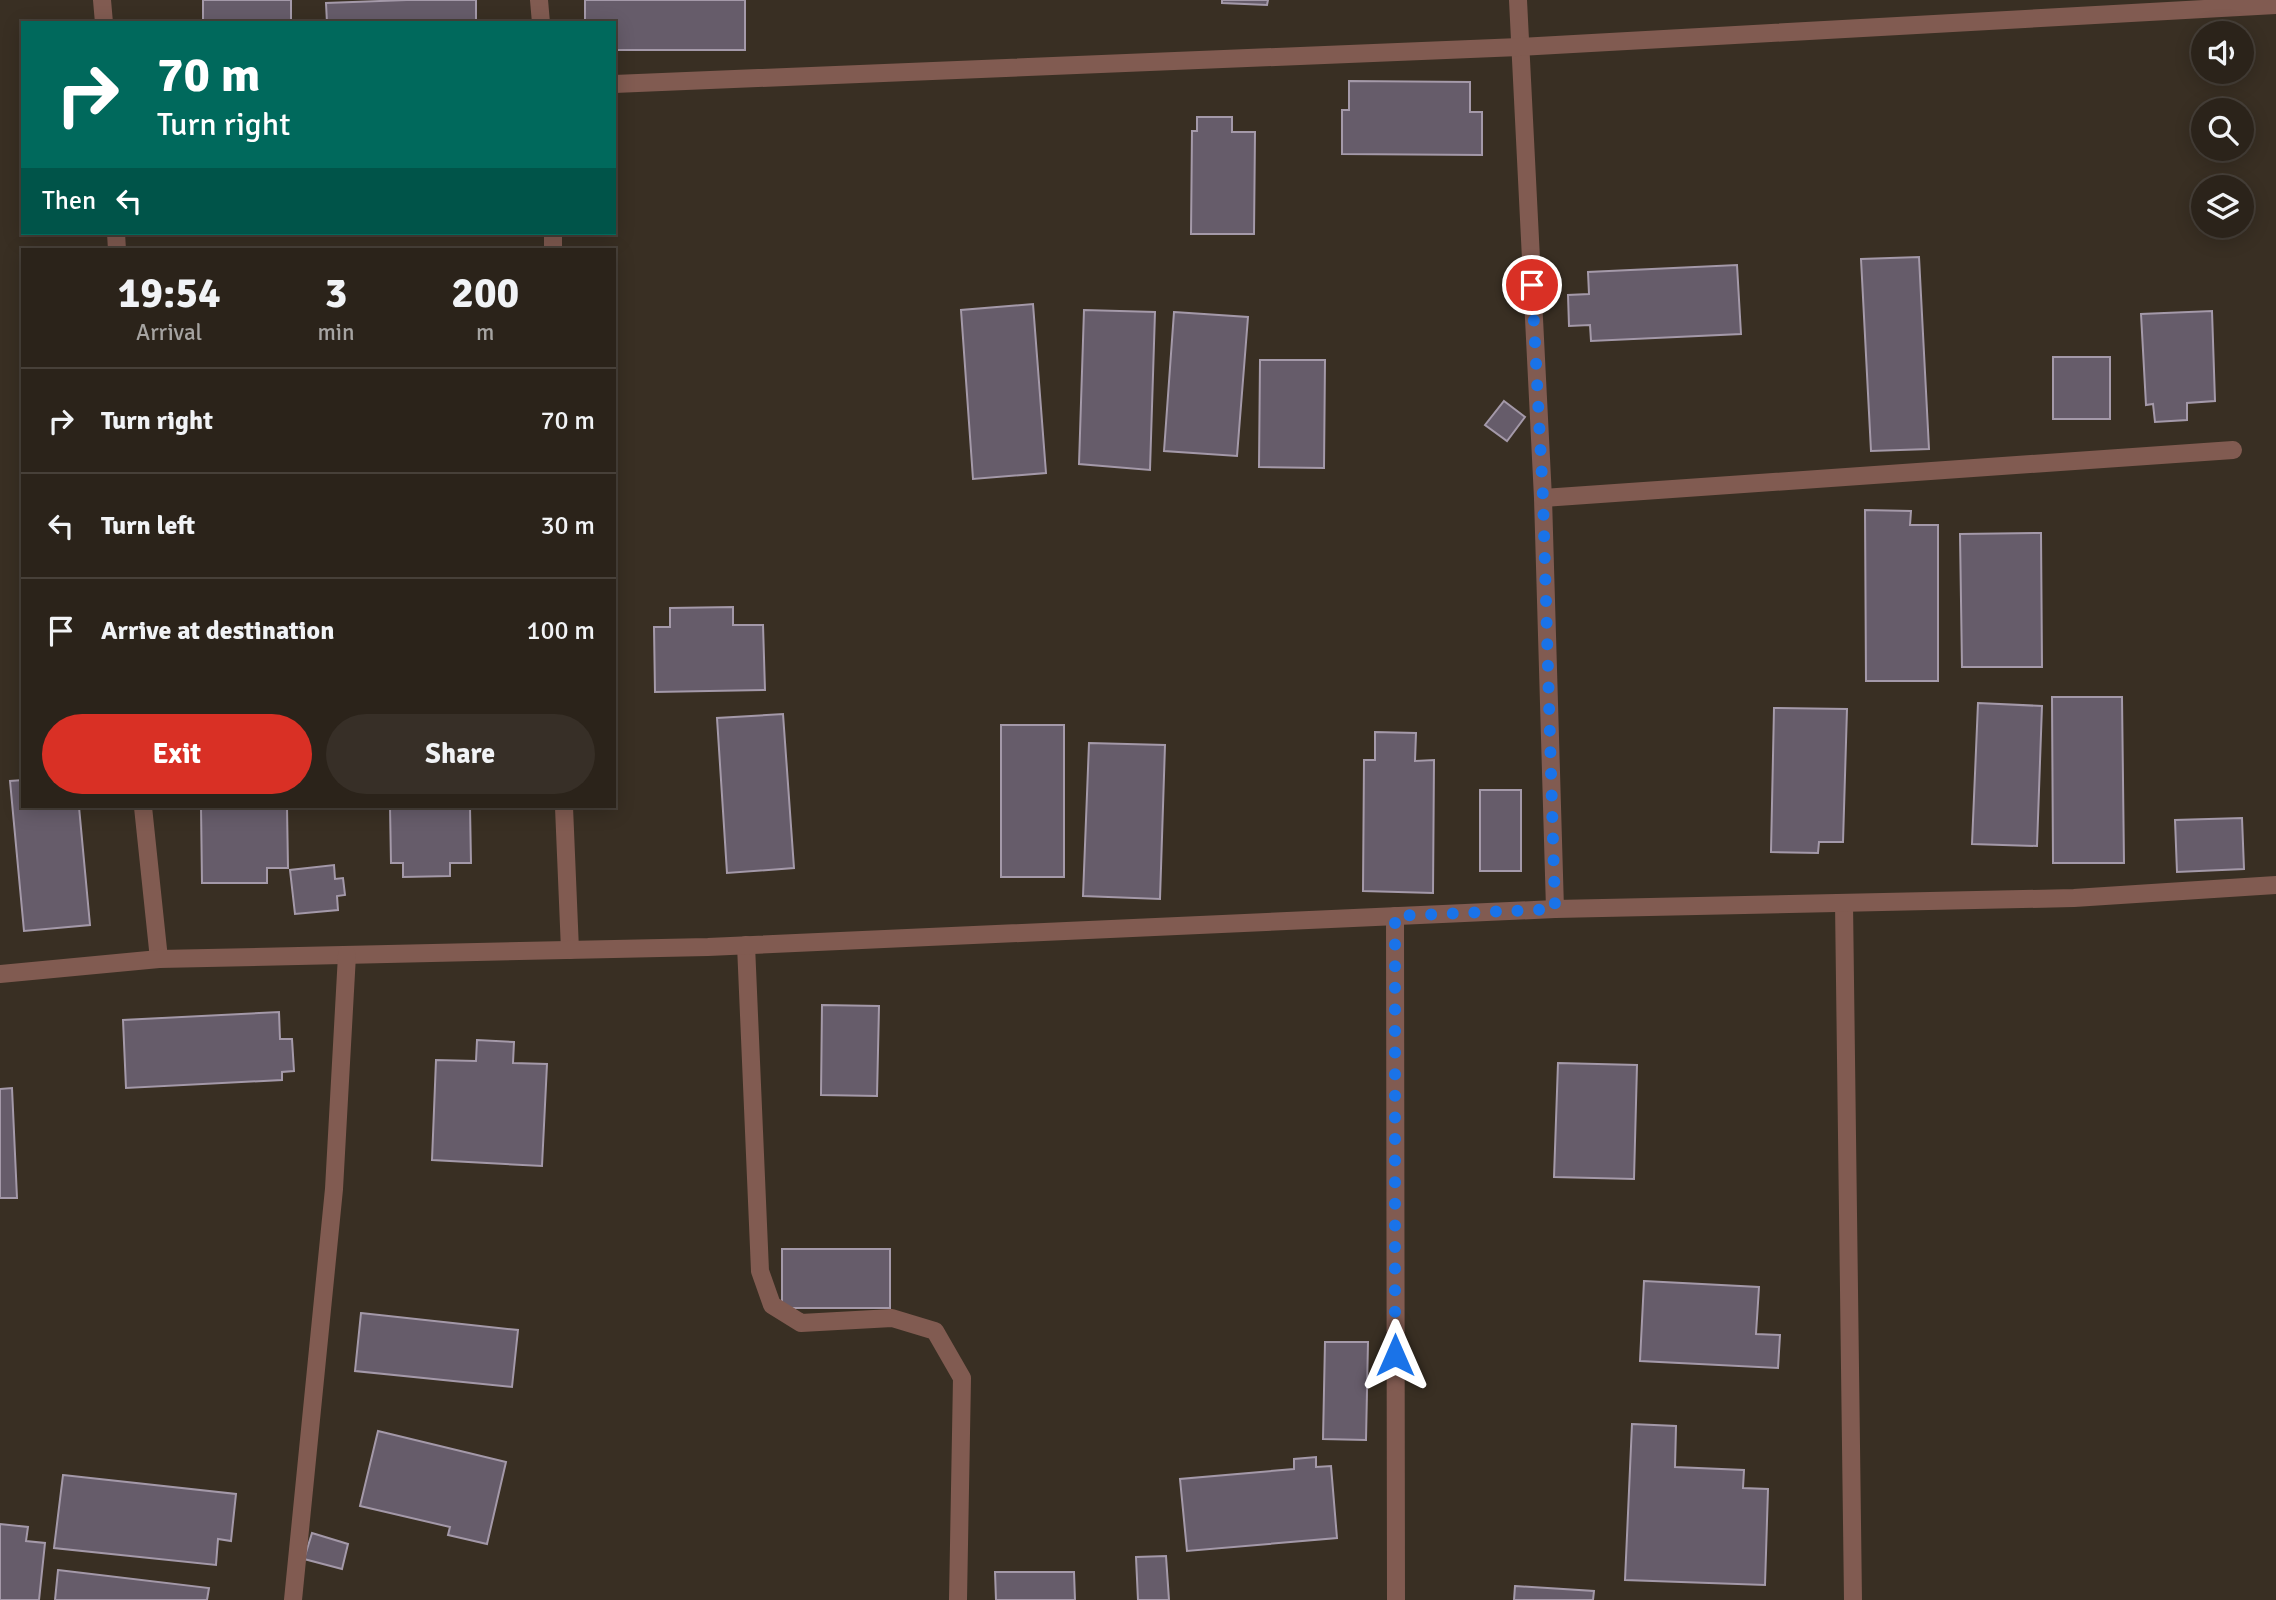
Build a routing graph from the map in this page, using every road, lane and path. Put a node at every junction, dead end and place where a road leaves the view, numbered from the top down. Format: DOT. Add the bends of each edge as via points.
graph roads {
  1 [pos="102,0"];
  2 [pos="539,0"];
  3 [pos="1518,0"];
  4 [pos="2276,5"];
  5 [pos="104,21"];
  6 [pos="541,21"];
  7 [pos="1519,47"];
  8 [pos="616,84"];
  9 [pos="2233,450"];
  10 [pos="1543,498"];
  11 [pos="143,808"];
  12 [pos="564,808"];
  13 [pos="2276,885"];
  14 [pos="1844,902"];
  15 [pos="1555,909"];
  16 [pos="1395,916"];
  17 [pos="746,945"];
  18 [pos="570,950"];
  19 [pos="347,955"];
  20 [pos="159,959"];
  21 [pos="0,974"];
  22 [pos="293,1600"];
  23 [pos="958,1600"];
  24 [pos="1396,1600"];
  25 [pos="1853,1600"];
  1 -- 5 [label="street"];
  2 -- 6 [label="street"];
  3 -- 7 [label="street"];
  4 -- 7 [label="street"];
  7 -- 8 [label="street"];
  7 -- 10 [label="street"];
  9 -- 10 [label="street"];
  10 -- 15 [label="street"];
  11 -- 20 [label="street"];
  12 -- 18 [label="street"];
  13 -- 14 [label="street" via="2074,898"];
  14 -- 15 [label="street"];
  14 -- 25 [label="street"];
  15 -- 16 [label="street"];
  16 -- 17 [label="street"];
  16 -- 24 [label="street"];
  17 -- 18 [label="street"];
  17 -- 23 [label="street" via="760,1271 772,1306 801,1323 892,1318 935,1331 962,1378"];
  18 -- 19 [label="street"];
  19 -- 20 [label="street"];
  19 -- 22 [label="street" via="334,1189"];
  20 -- 21 [label="street"];
}
